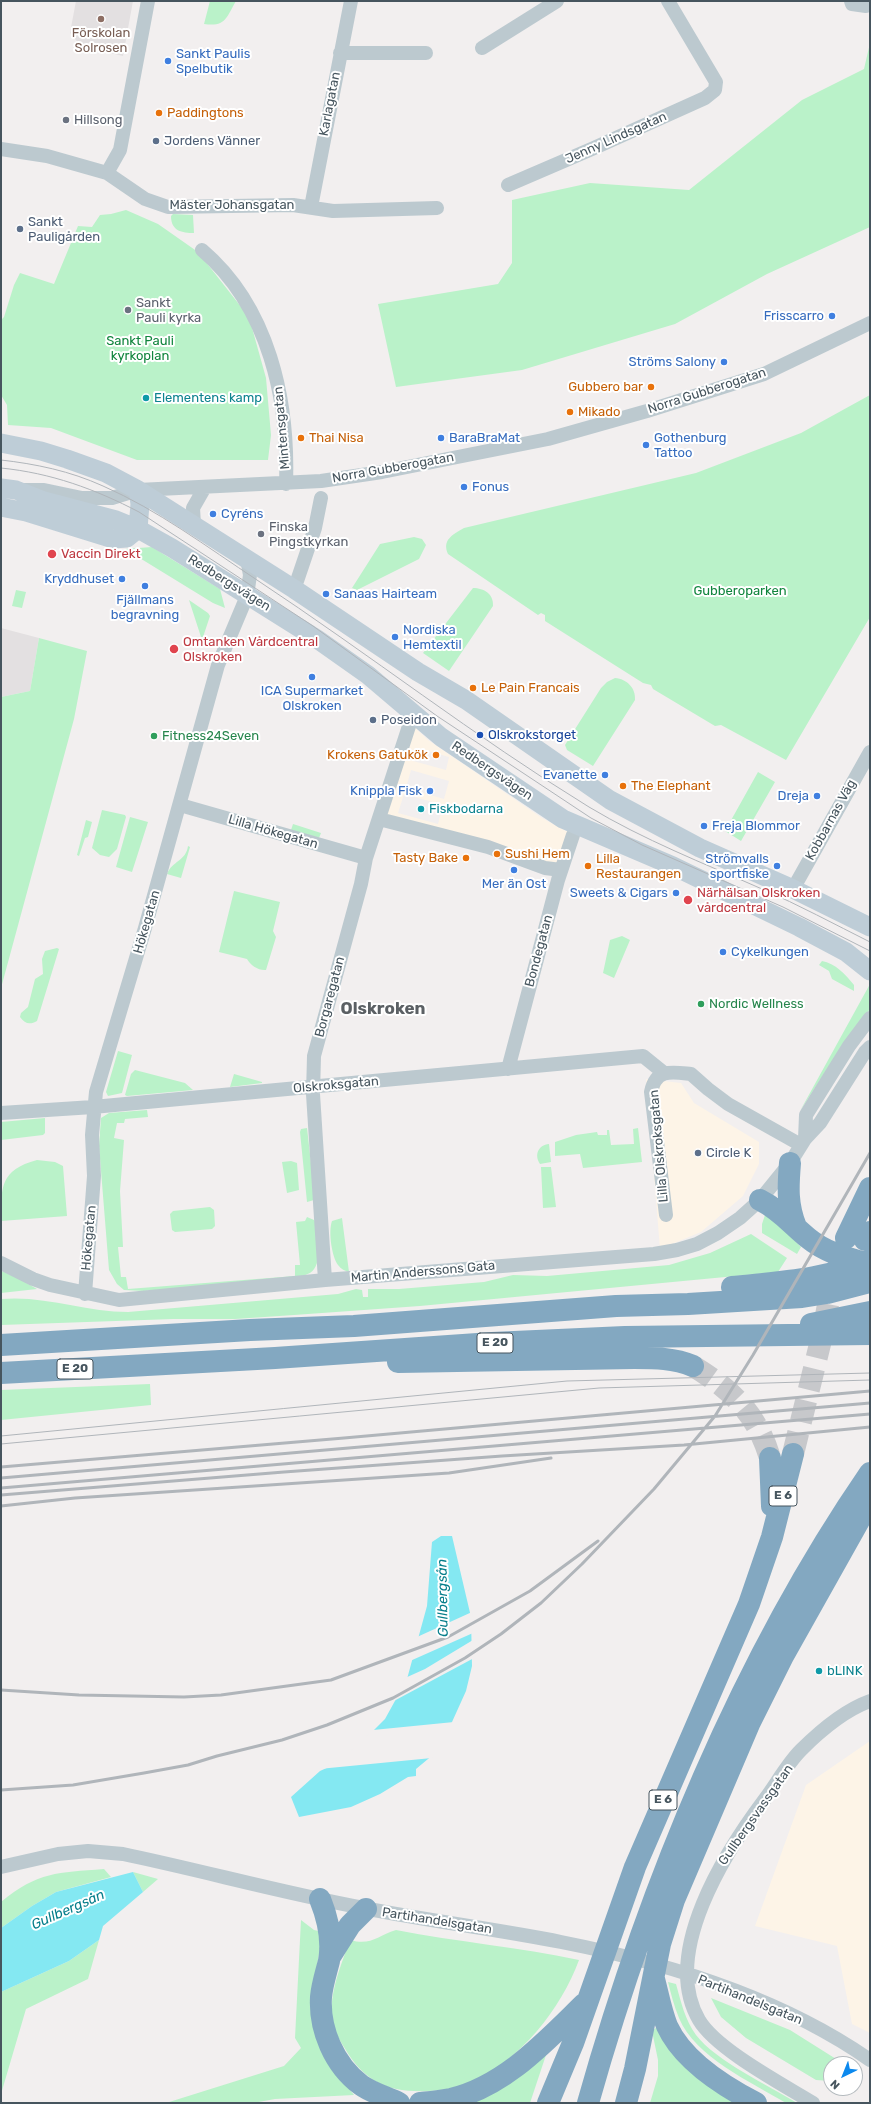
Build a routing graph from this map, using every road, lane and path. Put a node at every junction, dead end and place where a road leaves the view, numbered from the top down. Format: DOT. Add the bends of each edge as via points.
graph roads {
  1 [pos="148,1"];
  2 [pos="351,1"];
  3 [pos="557,1"];
  4 [pos="668,1"];
  5 [pos="851,2"];
  6 [pos="870,4"];
  7 [pos="482,48"];
  8 [pos="340,53"];
  9 [pos="426,53"];
  10 [pos="1,149"];
  11 [pos="107,173"];
  12 [pos="508,185"];
  13 [pos="311,207"];
  14 [pos="437,208"];
  15 [pos="202,250"];
  16 [pos="870,323"];
  17 [pos="1,443"];
  18 [pos="286,484"];
  19 [pos="205,487"];
  20 [pos="9,489"];
  21 [pos="138,490"];
  22 [pos="321,498"];
  23 [pos="1,507"];
  24 [pos="194,525"];
  25 [pos="138,529"];
  26 [pos="247,558"];
  27 [pos="297,581"];
  28 [pos="248,596"];
  29 [pos="410,724"];
  30 [pos="870,752"];
  31 [pos="180,805"];
  32 [pos="379,819"];
  33 [pos="573,835"];
  34 [pos="366,858"];
  35 [pos="559,875"];
  36 [pos="793,889"];
  37 [pos="870,927"];
  38 [pos="870,972"];
  39 [pos="870,1018"];
  40 [pos="870,1047"];
  41 [pos="508,1069"];
  42 [pos="664,1073"];
  43 [pos="313,1088"];
  44 [pos="93,1107"];
  45 [pos="1,1113"];
  46 [pos="799,1149"];
  47 [pos="870,1188"];
  48 [pos="760,1200"];
  49 [pos="666,1215"];
  50 [pos="796,1227"];
  51 [pos="864,1252"];
  52 [pos="1,1263"];
  53 [pos="325,1280"];
  54 [pos="85,1294"];
  55 [pos="870,1312"];
  56 [pos="1,1330"];
  57 [pos="870,1334"];
  58 [pos="724,1335"];
  59 [pos="101,1339"];
  60 [pos="1,1344"];
  61 [pos="275,1358"];
  62 [pos="694,1366"];
  63 [pos="1,1373"];
  64 [pos="793,1454"];
  65 [pos="770,1458"];
  66 [pos="870,1473"];
  67 [pos="870,1501"];
  68 [pos="870,1510"];
  69 [pos="852,1532"];
  70 [pos="772,1537"];
  71 [pos="870,1701"];
  72 [pos="1,1867"];
  73 [pos="320,1899"];
  74 [pos="366,1909"];
  75 [pos="329,1958"];
  76 [pos="653,1976"];
  77 [pos="587,2001"];
  78 [pos="572,2043"];
  79 [pos="864,2055"];
  80 [pos="870,2060"];
  81 [pos="399,2103"];
  82 [pos="420,2103"];
  83 [pos="548,2103"];
  84 [pos="563,2103"];
  85 [pos="588,2103"];
  86 [pos="626,2103"];
  87 [pos="756,2103"];
  88 [pos="813,2103"];
  1 -- 11 [label="street" via="120,150"];
  2 -- 8 [label="street, Karlagatan"];
  3 -- 7 [label="street"];
  4 -- 12 [label="street, Jenny Lindsgatan" via="716,82 715,90 705,98"];
  5 -- 6 [label="street" via="866,6"];
  8 -- 9 [label="street"];
  8 -- 13 [label="street, Karlagatan"];
  10 -- 11 [label="street, Mäster Johansgatan" via="47,156"];
  11 -- 13 [label="street, Mäster Johansgatan" via="145,199 168,207"];
  13 -- 14 [label="street, Mäster Johansgatan" via="333,211"];
  15 -- 18 [label="street, Mintensgatan" via="232,281 242,296 268,350 284,416"];
  16 -- 18 [label="street, Norra Gubberogatan" via="764,374 647,412 548,439 382,472"];
  17 -- 21 [label="street" via="67,459 106,473"];
  18 -- 19 [label="street, Norra Gubberogatan"];
  19 -- 21 [label="street, Norra Gubberogatan"];
  19 -- 24 [label="street" via="193,508"];
  20 -- 21 [label="street, Norra Gubberogatan" via="44,490 89,498 112,498"];
  20 -- 25 [label="street, Redbergsvägen" via="116,520"];
  21 -- 24 [label="street"];
  21 -- 25 [label="street"];
  22 -- 27 [label="street" via="315,528"];
  23 -- 25 [label="street" via="26,512 113,539 127,538"];
  24 -- 26 [label="street"];
  25 -- 28 [label="street, Redbergsvägen"];
  26 -- 28 [label="street, Hökegatan" via="250,579"];
  26 -- 36 [label="street" via="418,672 466,700 610,800 700,848"];
  28 -- 31 [label="street, Hökegatan" via="218,665"];
  28 -- 38 [label="street, Redbergsvägen" via="342,656 441,737 564,819 672,866 799,927 846,952"];
  29 -- 32 [label="street, Borgaregatan"];
  30 -- 36 [label="street, Kobbarnas Väg"];
  31 -- 34 [label="street, Lilla Hökegatan"];
  31 -- 44 [label="street, Hökegatan"];
  32 -- 34 [label="street, Borgaregatan"];
  32 -- 35 [label="street" via="488,847"];
  33 -- 35 [label="street, Bondegatan"];
  34 -- 43 [label="street, Borgaregatan" via="314,1056"];
  35 -- 41 [label="street, Bondegatan"];
  36 -- 37 [label="street"];
  39 -- 46 [label="street" via="849,1046 806,1115"];
  40 -- 46 [label="street, Martin Anderssons Gata" via="820,1123"];
  41 -- 42 [label="street, Olskroksgatan" via="643,1056"];
  41 -- 43 [label="street, Olskroksgatan"];
  42 -- 46 [label="street, Lilla Olskroksgatan" via="691,1074 728,1104"];
  42 -- 49 [label="street, Lilla Olskroksgatan" via="656,1080 652,1092"];
  43 -- 44 [label="street, Olskroksgatan"];
  43 -- 53 [label="street, Borgaregatan"];
  44 -- 45 [label="street, Olskroksgatan"];
  44 -- 54 [label="street, Hökegatan" via="94,1176"];
  46 -- 48 [label="street, Martin Anderssons Gata"];
  46 -- 50 [label="highway" via="787,1192"];
  47 -- 51 [label="highway"];
  48 -- 50 [label="highway" via="773,1207"];
  48 -- 53 [label="street, Martin Anderssons Gata" via="718,1233 678,1250"];
  50 -- 51 [label="highway" via="830,1252"];
  51 -- 59 [label="highway, E 20" via="827,1294 802,1297 616,1306 354,1326"];
  52 -- 54 [label="street, Martin Anderssons Gata" via="38,1281"];
  53 -- 54 [label="street, Martin Anderssons Gata" via="138,1299 119,1300"];
  55 -- 58 [label="highway, E 20" via="829,1321"];
  56 -- 59 [label="highway" via="87,1329"];
  57 -- 58 [label="highway"];
  58 -- 61 [label="highway, E 20" via="492,1343"];
  59 -- 60 [label="highway, E 20"];
  61 -- 62 [label="highway" via="430,1363 664,1358"];
  61 -- 63 [label="highway, E 20"];
  64 -- 70 [label="highway, E 6"];
  65 -- 70 [label="highway"];
  66 -- 85 [label="highway, E 6" via="841,1516 772,1637 745,1689 686,1818 627,1979"];
  67 -- 69 [label="highway"];
  68 -- 69 [label="highway"];
  69 -- 76 [label="highway" via="783,1656 747,1730 674,1900"];
  70 -- 77 [label="highway, E 6" via="736,1637 634,1867"];
  71 -- 88 [label="street, Gullbergsvassgatan" via="843,1716 800,1750 744,1828 719,1868 702,1904 687,1968 692,2005 706,2031 739,2057"];
  72 -- 73 [label="street, Partihandelsgatan" via="58,1854 88,1851 123,1854"];
  73 -- 74 [label="street, Partihandelsgatan"];
  73 -- 75 [label="highway" via="330,1929"];
  74 -- 75 [label="highway" via="350,1925"];
  74 -- 79 [label="street, Partihandelsgatan" via="560,1941 637,1959 736,1991 779,2009"];
  75 -- 81 [label="highway" via="321,1997 325,2032 330,2046 348,2072 361,2085"];
  76 -- 86 [label="highway" via="636,2069"];
  76 -- 87 [label="highway" via="667,2026 678,2044 710,2074"];
  77 -- 78 [label="highway, E 6"];
  77 -- 82 [label="highway" via="527,2057 497,2079 451,2099"];
  78 -- 83 [label="highway"];
  78 -- 84 [label="highway, E 6"];
  79 -- 80 [label="street, Partihandelsgatan"];
}
